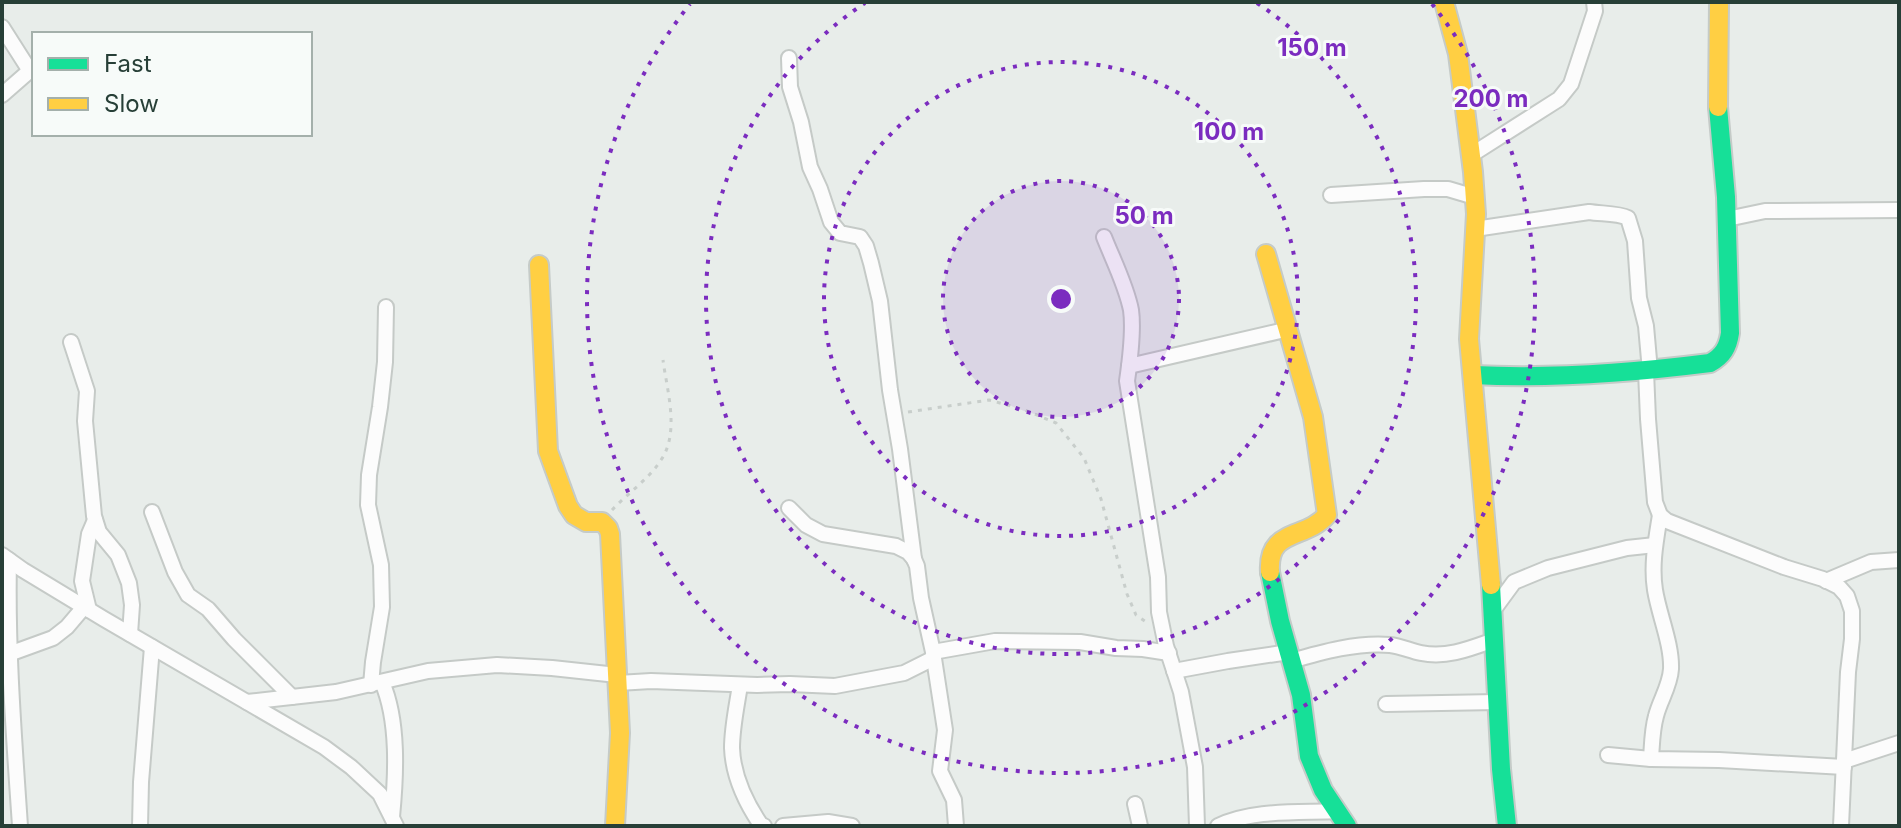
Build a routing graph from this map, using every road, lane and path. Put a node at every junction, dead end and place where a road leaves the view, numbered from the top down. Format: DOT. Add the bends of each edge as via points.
graph roads {
  1 [pos="1444,2"];
  2 [pos="1594,2"];
  3 [pos="1719,2"];
  4 [pos="2,27"];
  5 [pos="789,58"];
  6 [pos="28,72"];
  7 [pos="2,74"];
  8 [pos="2,95"];
  9 [pos="1471,155"];
  10 [pos="1331,195"];
  11 [pos="1475,197"];
  12 [pos="1899,210"];
  13 [pos="1727,219"];
  14 [pos="1475,229"];
  15 [pos="1104,237"];
  16 [pos="1266,254"];
  17 [pos="539,265"];
  18 [pos="386,307"];
  19 [pos="1289,329"];
  20 [pos="71,342"];
  21 [pos="663,360"];
  22 [pos="1129,366"];
  23 [pos="1648,371"];
  24 [pos="1473,375"];
  25 [pos="894,414"];
  26 [pos="789,508"];
  27 [pos="152,512"];
  28 [pos="1660,515"];
  29 [pos="95,520"];
  30 [pos="602,522"];
  31 [pos="1655,545"];
  32 [pos="5,558"];
  33 [pos="914,559"];
  34 [pos="1899,560"];
  35 [pos="1826,581"];
  36 [pos="87,608"];
  37 [pos="1492,612"];
  38 [pos="1162,626"];
  39 [pos="130,634"];
  40 [pos="1494,640"];
  41 [pos="152,647"];
  42 [pos="1169,653"];
  43 [pos="934,655"];
  44 [pos="1290,656"];
  45 [pos="7,664"];
  46 [pos="1174,671"];
  47 [pos="618,679"];
  48 [pos="377,683"];
  49 [pos="740,685"];
  50 [pos="292,697"];
  51 [pos="246,702"];
  52 [pos="1497,702"];
  53 [pos="1386,704"];
  54 [pos="1899,743"];
  55 [pos="1608,755"];
  56 [pos="1651,759"];
  57 [pos="1844,764"];
  58 [pos="1135,804"];
  59 [pos="1342,818"];
  60 [pos="394,822"];
  61 [pos="143,825"];
  62 [pos="1195,825"];
  63 [pos="20,826"];
  64 [pos="615,826"];
  65 [pos="764,826"];
  66 [pos="783,826"];
  67 [pos="852,826"];
  68 [pos="956,826"];
  69 [pos="1140,826"];
  70 [pos="1218,826"];
  71 [pos="1507,826"];
  72 [pos="1841,826"];
  1 -- 9 [label="street" via="1458,54"];
  2 -- 9 [label="street" via="1571,84 1559,99"];
  3 -- 13 [label="street" via="1717,96"];
  4 -- 6 [label="street"];
  5 -- 25 [label="street" via="790,87 810,167 831,222 840,233 860,237 866,246 880,301"];
  6 -- 7 [label="street"];
  6 -- 8 [label="street"];
  9 -- 11 [label="street"];
  10 -- 11 [label="street" via="1448,189"];
  11 -- 14 [label="street"];
  12 -- 13 [label="street" via="1765,211"];
  13 -- 23 [label="street" via="1730,333 1724,354 1710,363"];
  14 -- 23 [label="street" via="1589,212 1628,218"];
  14 -- 24 [label="street" via="1469,339"];
  15 -- 22 [label="street" via="1131,313"];
  16 -- 19 [label="street"];
  17 -- 30 [label="street" via="548,451 574,515"];
  18 -- 48 [label="street" via="369,490 381,565 382,607 373,662"];
  19 -- 22 [label="street"];
  19 -- 44 [label="street" via="1313,417 1327,515 1285,538 1270,555"];
  20 -- 29 [label="street" via="87,391"];
  21 -- 30 [label="path" via="671,415 669,443 661,460"];
  22 -- 38 [label="street"];
  23 -- 24 [label="street"];
  23 -- 28 [label="street" via="1651,468"];
  24 -- 37 [label="street"];
  25 -- 33 [label="street"];
  25 -- 38 [label="path" via="989,400 1056,423 1084,458 1136,615"];
  26 -- 33 [label="street" via="823,534 896,546"];
  27 -- 50 [label="street" via="188,595 208,609"];
  28 -- 31 [label="street"];
  28 -- 35 [label="street"];
  29 -- 36 [label="street" via="82,581"];
  29 -- 39 [label="street" via="129,583"];
  30 -- 47 [label="street" via="610,534"];
  31 -- 37 [label="street" via="1548,568 1514,582"];
  31 -- 56 [label="street" via="1654,586 1671,670 1656,715"];
  32 -- 36 [label="street"];
  32 -- 45 [label="street"];
  33 -- 43 [label="street"];
  34 -- 35 [label="street" via="1871,562"];
  35 -- 57 [label="street" via="1847,596 1852,611"];
  36 -- 39 [label="street"];
  36 -- 45 [label="street" via="53,638"];
  37 -- 40 [label="street"];
  38 -- 42 [label="street"];
  39 -- 41 [label="street"];
  40 -- 44 [label="street" via="1441,655 1368,645"];
  40 -- 52 [label="street"];
  41 -- 51 [label="street"];
  41 -- 61 [label="street" via="141,782"];
  42 -- 43 [label="street" via="1080,642 995,641"];
  42 -- 46 [label="street"];
  43 -- 49 [label="street" via="904,673 835,686"];
  43 -- 68 [label="street" via="945,730 940,771 954,800"];
  44 -- 46 [label="street"];
  44 -- 59 [label="street" via="1309,756 1322,790"];
  45 -- 63 [label="street"];
  46 -- 62 [label="street" via="1195,767"];
  47 -- 48 [label="street" via="497,665 428,671"];
  47 -- 49 [label="street"];
  47 -- 64 [label="street"];
  48 -- 50 [label="street"];
  48 -- 60 [label="street" via="387,694 395,757"];
  49 -- 65 [label="street" via="732,747 736,772 748,804"];
  50 -- 51 [label="street"];
  51 -- 60 [label="street" via="351,767 380,794"];
  52 -- 53 [label="street"];
  52 -- 71 [label="street"];
  54 -- 57 [label="street"];
  55 -- 56 [label="street"];
  56 -- 57 [label="street"];
  57 -- 72 [label="street"];
  58 -- 69 [label="street"];
  59 -- 70 [label="street" via="1261,814"];
  66 -- 67 [label="street"];
}
